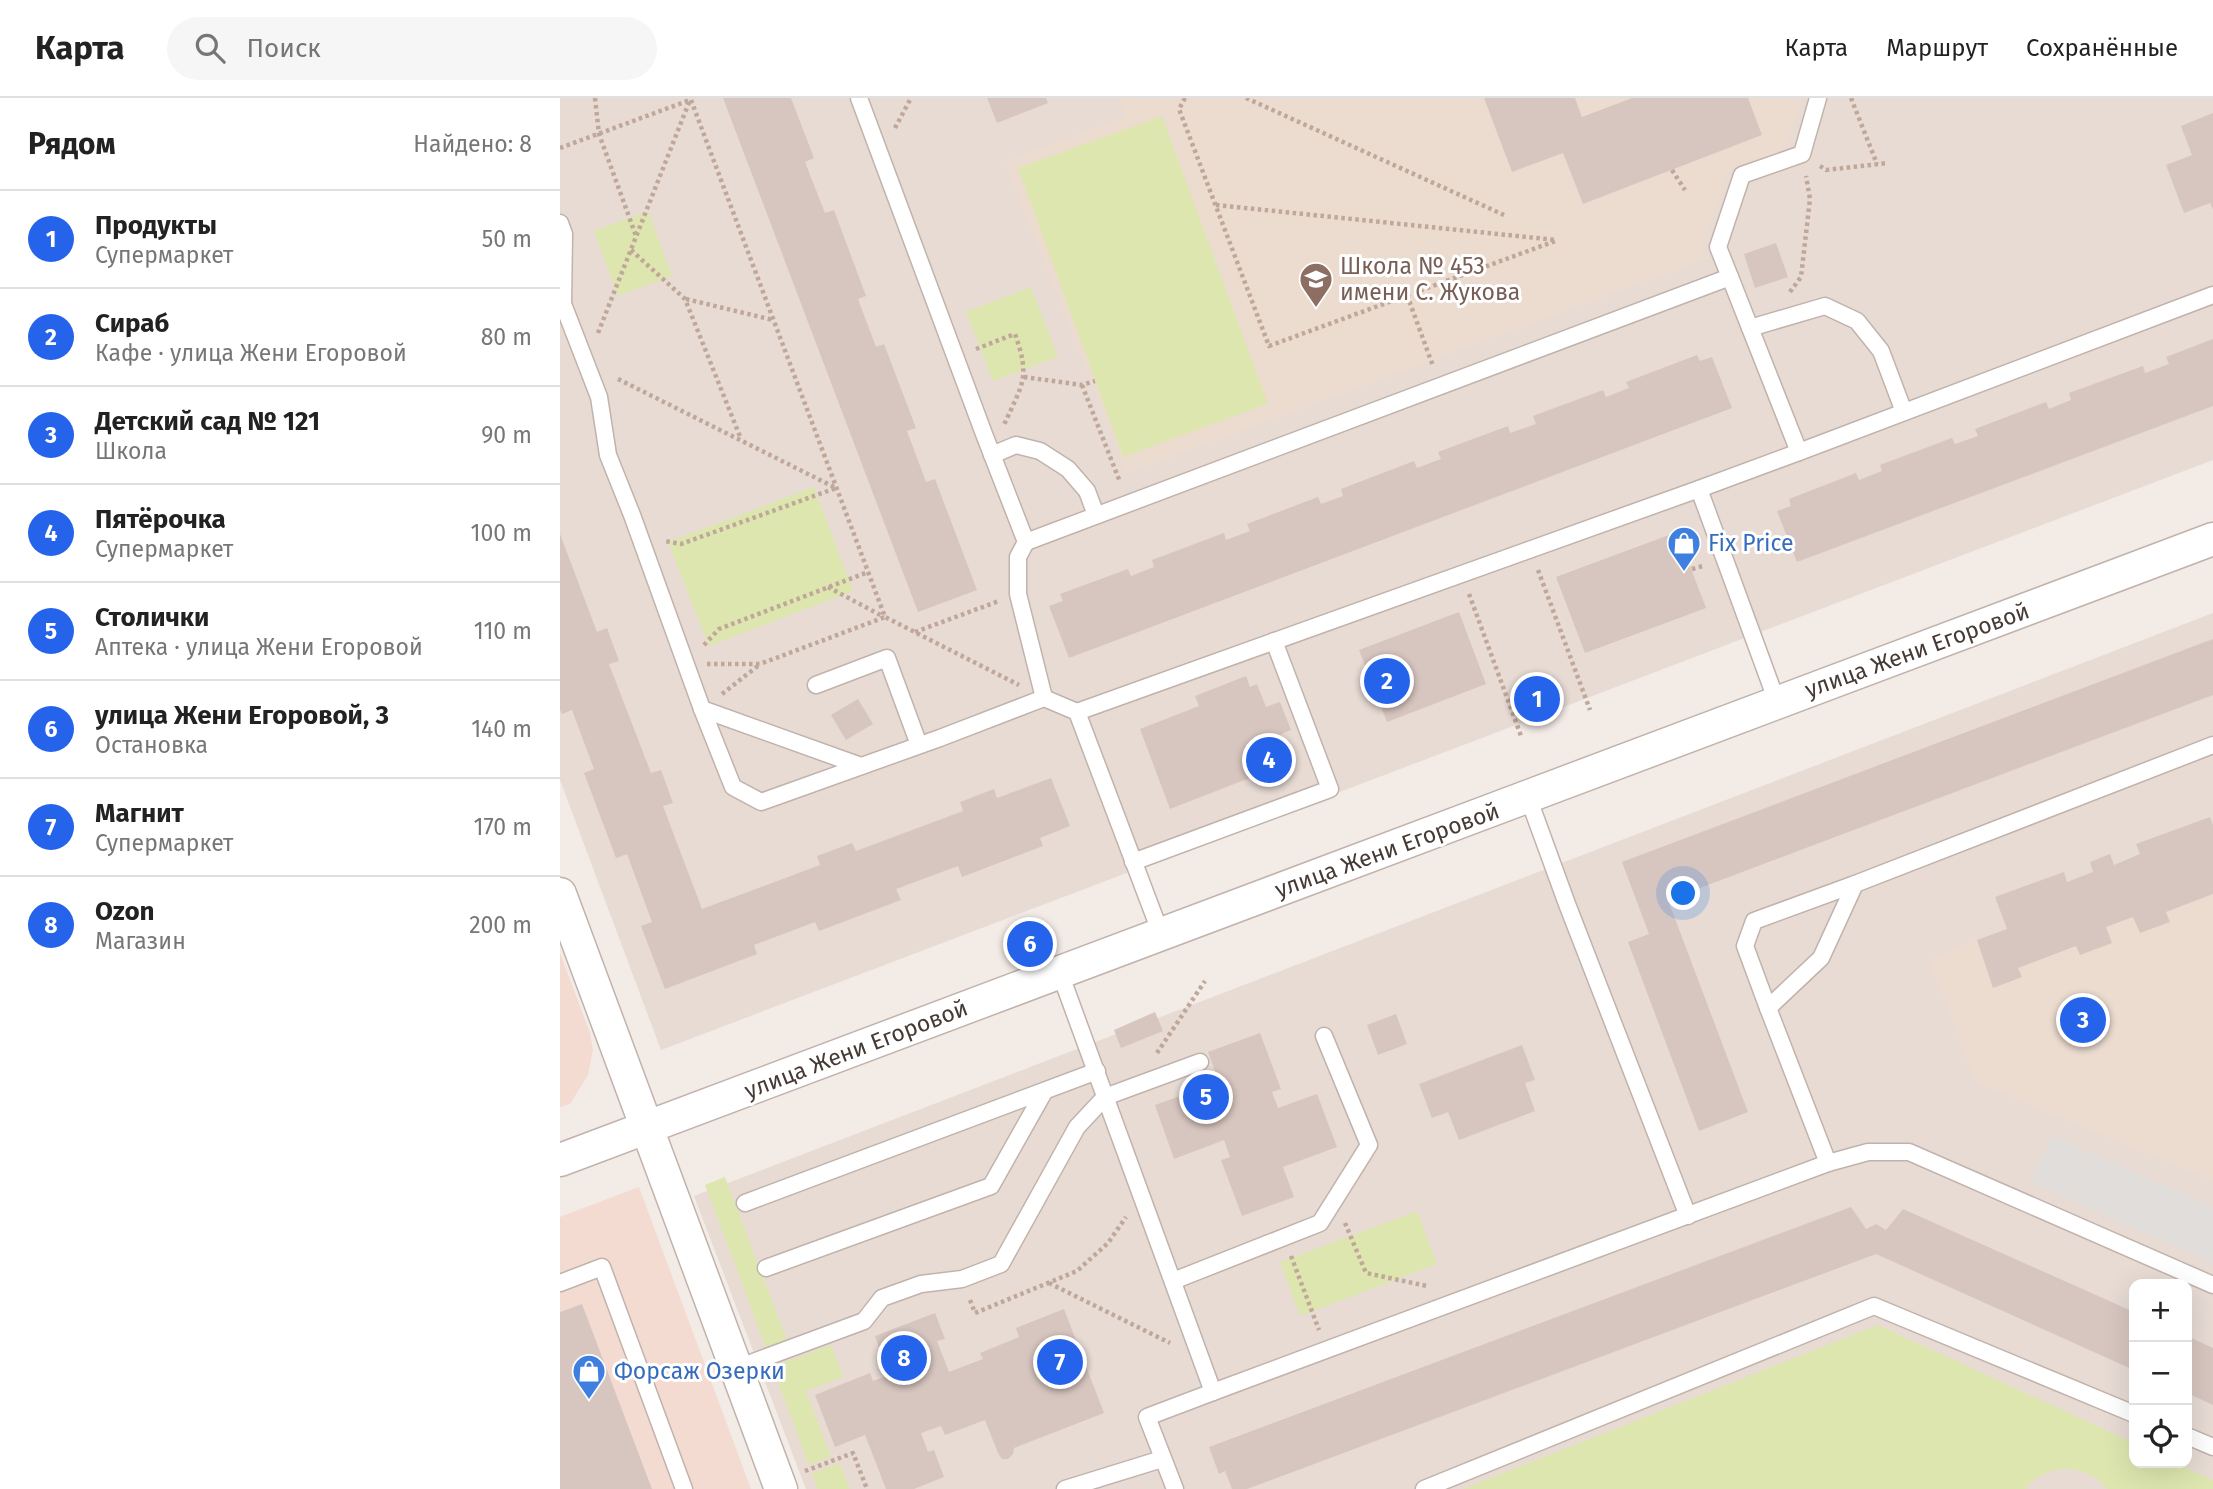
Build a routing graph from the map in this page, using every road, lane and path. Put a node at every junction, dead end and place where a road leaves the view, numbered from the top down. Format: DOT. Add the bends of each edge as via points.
graph roads {
  1 [pos="595,98"];
  2 [pos="859,98"];
  3 [pos="1185,98"];
  4 [pos="1246,98"];
  5 [pos="1818,98"];
  6 [pos="1851,98"];
  7 [pos="690,99"];
  8 [pos="598,134"];
  9 [pos="560,148"];
  10 [pos="1802,154"];
  11 [pos="1888,163"];
  12 [pos="1877,164"];
  13 [pos="1672,170"];
  14 [pos="1685,190"];
  15 [pos="1216,205"];
  16 [pos="1504,215"];
  17 [pos="560,223"];
  18 [pos="636,236"];
  19 [pos="631,250"];
  20 [pos="1730,277"];
  21 [pos="1407,295"];
  22 [pos="2213,295"];
  23 [pos="685,299"];
  24 [pos="773,320"];
  25 [pos="1768,322"];
  26 [pos="1750,328"];
  27 [pos="956,357"];
  28 [pos="586,363"];
  29 [pos="1024,377"];
  30 [pos="1095,381"];
  31 [pos="1082,385"];
  32 [pos="1441,386"];
  33 [pos="1904,412"];
  34 [pos="741,440"];
  35 [pos="1799,452"];
  36 [pos="992,455"];
  37 [pos="836,488"];
  38 [pos="1699,489"];
  39 [pos="1129,503"];
  40 [pos="1096,515"];
  41 [pos="640,537"];
  42 [pos="2213,539"];
  43 [pos="1026,542"];
  44 [pos="1530,549"];
  45 [pos="868,572"];
  46 [pos="1462,573"];
  47 [pos="828,587"];
  48 [pos="1018,594"];
  49 [pos="885,617"];
  50 [pos="914,632"];
  51 [pos="1274,641"];
  52 [pos="686,664"];
  53 [pos="760,664"];
  54 [pos="816,685"];
  55 [pos="1044,698"];
  56 [pos="1777,702"];
  57 [pos="702,709"];
  58 [pos="1590,710"];
  59 [pos="1077,712"];
  60 [pos="1521,736"];
  61 [pos="2213,745"];
  62 [pos="919,746"];
  63 [pos="861,766"];
  64 [pos="1528,797"];
  65 [pos="1133,862"];
  66 [pos="1854,884"];
  67 [pos="560,894"];
  68 [pos="1161,934"];
  69 [pos="1060,972"];
  70 [pos="1206,981"];
  71 [pos="1768,1008"];
  72 [pos="1324,1036"];
  73 [pos="1200,1062"];
  74 [pos="1097,1071"];
  75 [pos="1135,1086"];
  76 [pos="1044,1092"];
  77 [pos="1105,1097"];
  78 [pos="647,1127"];
  79 [pos="560,1160"];
  80 [pos="1828,1163"];
  81 [pos="1142,1196"];
  82 [pos="745,1203"];
  83 [pos="1329,1209"];
  84 [pos="1688,1216"];
  85 [pos="1283,1237"];
  86 [pos="766,1268"];
  87 [pos="962,1279"];
  88 [pos="1173,1281"];
  89 [pos="560,1283"];
  90 [pos="1048,1283"];
  91 [pos="2213,1285"];
  92 [pos="1472,1296"];
  93 [pos="1326,1350"];
  94 [pos="1200,1358"];
  95 [pos="737,1368"];
  96 [pos="1213,1392"];
  97 [pos="2129,1412"];
  98 [pos="2192,1438"];
  99 [pos="2213,1447"];
  100 [pos="1162,1458"];
  101 [pos="792,1480"];
  102 [pos="684,1489"];
  103 [pos="867,1489"];
  104 [pos="1065,1489"];
  105 [pos="1175,1489"];
  106 [pos="1424,1489"];
  1 -- 8 [label="path"];
  2 -- 27 [label="lane"];
  3 -- 15 [label="path" via="1179,109"];
  4 -- 16 [label="path"];
  5 -- 10 [label="lane"];
  6 -- 12 [label="path"];
  7 -- 8 [label="path"];
  7 -- 18 [label="path"];
  7 -- 24 [label="path"];
  8 -- 9 [label="path"];
  8 -- 18 [label="path"];
  10 -- 12 [label="path" via="1825,170"];
  10 -- 20 [label="lane" via="1742,175 1718,247"];
  10 -- 25 [label="path" via="1810,200 1801,277"];
  11 -- 12 [label="path"];
  13 -- 14 [label="path"];
  15 -- 21 [label="path" via="1269,346"];
  15 -- 21 [label="path" via="1558,240"];
  17 -- 28 [label="lane" via="564,234 563,304"];
  18 -- 19 [label="path"];
  19 -- 23 [label="path"];
  19 -- 28 [label="path"];
  20 -- 26 [label="lane"];
  20 -- 32 [label="lane"];
  21 -- 32 [label="path"];
  22 -- 33 [label="lane"];
  23 -- 24 [label="path"];
  23 -- 34 [label="path"];
  24 -- 37 [label="path"];
  25 -- 26 [label="lane"];
  25 -- 33 [label="lane" via="1825,306 1857,321 1881,351"];
  26 -- 35 [label="lane"];
  27 -- 29 [label="path" via="1014,334 1024,359"];
  27 -- 36 [label="lane"];
  28 -- 34 [label="path"];
  28 -- 41 [label="lane" via="598,397 608,455"];
  29 -- 31 [label="path"];
  29 -- 36 [label="path"];
  30 -- 31 [label="path"];
  31 -- 39 [label="path"];
  32 -- 39 [label="lane"];
  33 -- 35 [label="lane"];
  34 -- 37 [label="path"];
  35 -- 38 [label="lane"];
  36 -- 40 [label="lane" via="1016,445 1040,451 1068,469 1087,491"];
  36 -- 43 [label="lane"];
  37 -- 41 [label="path" via="681,544"];
  37 -- 45 [label="path"];
  38 -- 44 [label="lane"];
  38 -- 56 [label="lane"];
  39 -- 40 [label="lane"];
  40 -- 43 [label="lane"];
  41 -- 52 [label="lane"];
  42 -- 56 [label="street, улица Жени Егоровой"];
  43 -- 48 [label="lane" via="1018,557"];
  44 -- 46 [label="lane"];
  44 -- 58 [label="path"];
  45 -- 47 [label="path"];
  45 -- 49 [label="path"];
  46 -- 51 [label="lane"];
  46 -- 60 [label="path"];
  47 -- 49 [label="path"];
  47 -- 52 [label="path" via="719,629"];
  48 -- 50 [label="path"];
  48 -- 55 [label="lane"];
  49 -- 50 [label="path"];
  49 -- 53 [label="path"];
  50 -- 55 [label="path"];
  51 -- 59 [label="lane"];
  51 -- 65 [label="lane" via="1330,789"];
  52 -- 53 [label="path"];
  52 -- 57 [label="lane"];
  53 -- 57 [label="path"];
  54 -- 62 [label="lane" via="887,658"];
  55 -- 59 [label="lane"];
  55 -- 62 [label="lane"];
  56 -- 64 [label="street, улица Жени Егоровой"];
  57 -- 63 [label="lane"];
  57 -- 63 [label="lane" via="733,787 761,802"];
  59 -- 65 [label="lane"];
  61 -- 66 [label="lane"];
  62 -- 63 [label="lane"];
  64 -- 68 [label="street, улица Жени Егоровой"];
  64 -- 84 [label="lane"];
  65 -- 68 [label="lane"];
  66 -- 71 [label="lane" via="1821,958"];
  66 -- 71 [label="lane" via="1754,921 1745,946"];
  67 -- 78 [label="street"];
  68 -- 69 [label="street, улица Жени Егоровой"];
  69 -- 74 [label="lane"];
  69 -- 78 [label="street, улица Жени Егоровой"];
  70 -- 75 [label="path"];
  71 -- 80 [label="lane"];
  72 -- 83 [label="lane" via="1369,1145"];
  73 -- 75 [label="lane"];
  74 -- 76 [label="lane"];
  74 -- 77 [label="lane"];
  75 -- 77 [label="lane"];
  76 -- 82 [label="lane"];
  76 -- 86 [label="lane" via="990,1185"];
  77 -- 81 [label="lane"];
  77 -- 87 [label="lane" via="1077,1128 1001,1264"];
  78 -- 79 [label="street, улица Жени Егоровой"];
  78 -- 95 [label="street"];
  80 -- 84 [label="lane"];
  80 -- 91 [label="lane" via="1868,1152 1909,1152"];
  81 -- 88 [label="lane"];
  81 -- 90 [label="path" via="1108,1242 1077,1271"];
  83 -- 85 [label="lane" via="1320,1223"];
  83 -- 92 [label="path" via="1346,1224 1366,1273"];
  84 -- 92 [label="lane"];
  85 -- 88 [label="lane"];
  85 -- 93 [label="path"];
  87 -- 90 [label="path" via="975,1313"];
  87 -- 95 [label="lane" via="921,1284 882,1298 864,1321"];
  88 -- 94 [label="lane"];
  89 -- 102 [label="lane" via="602,1267"];
  90 -- 94 [label="path"];
  92 -- 93 [label="lane"];
  93 -- 96 [label="lane"];
  94 -- 96 [label="lane"];
  95 -- 101 [label="street"];
  96 -- 100 [label="lane" via="1147,1417"];
  97 -- 106 [label="lane" via="1874,1306"];
  98 -- 99 [label="lane"];
  100 -- 104 [label="lane"];
  100 -- 105 [label="lane"];
  101 -- 103 [label="path" via="853,1453"];
}
